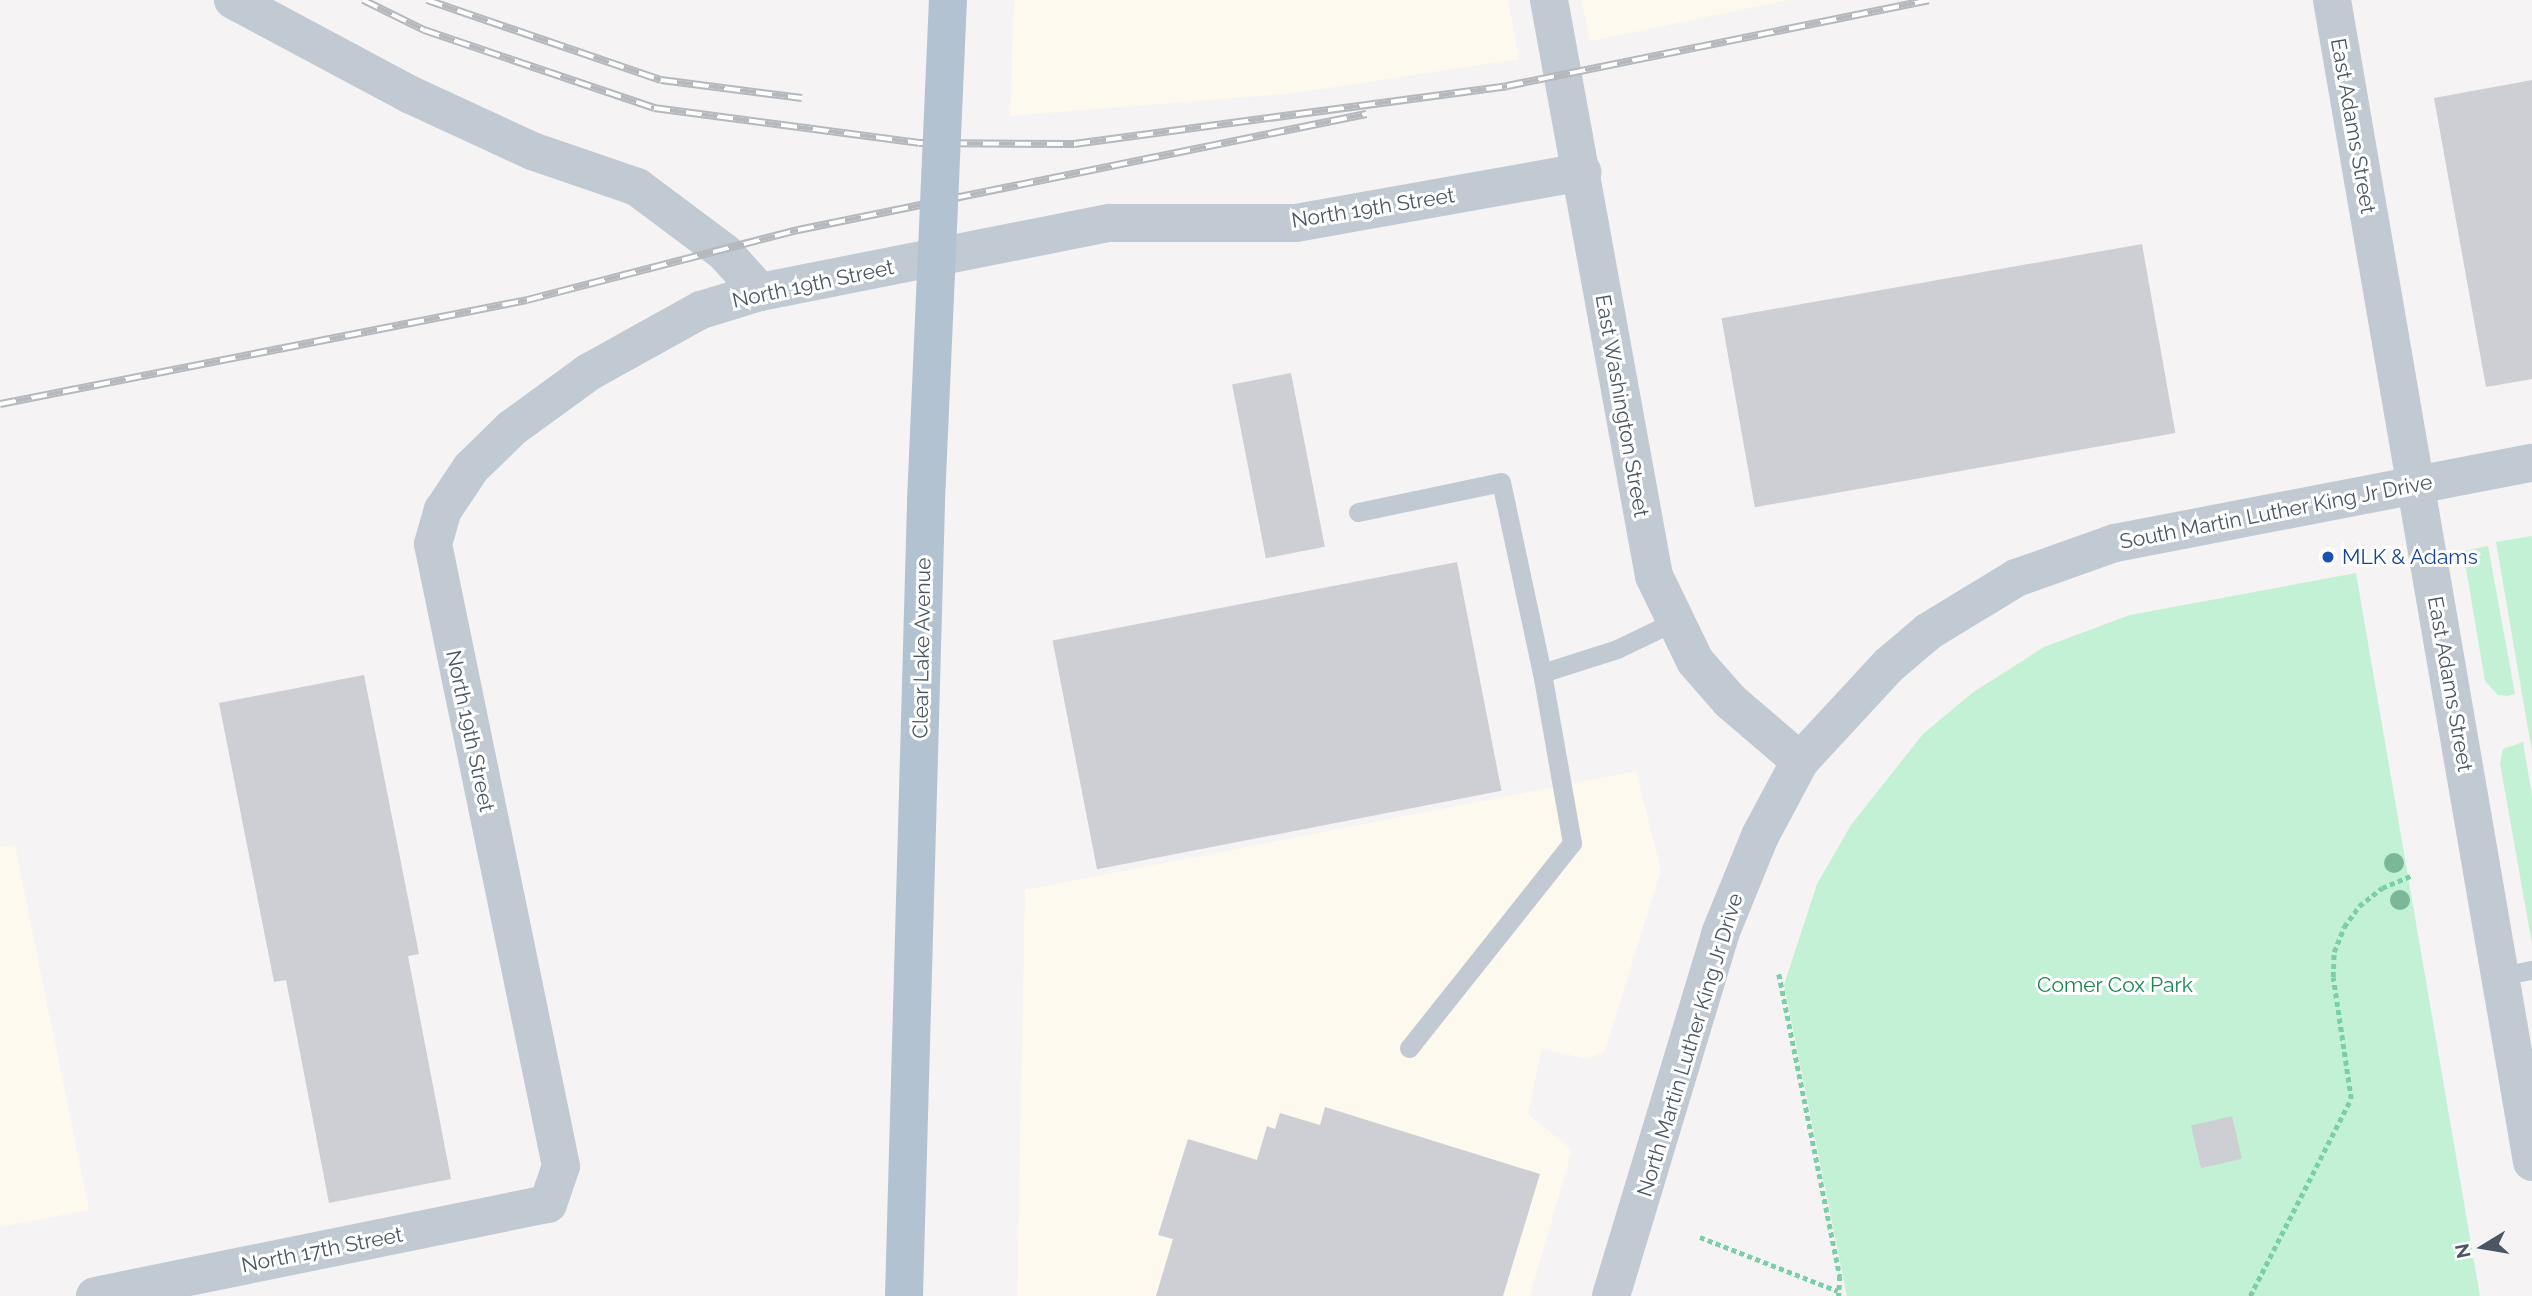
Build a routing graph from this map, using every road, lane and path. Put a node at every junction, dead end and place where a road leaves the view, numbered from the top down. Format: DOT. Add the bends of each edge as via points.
graph roads {
  1 [pos="233,0"];
  2 [pos="948,0"];
  3 [pos="1549,0"];
  4 [pos="2332,0"];
  5 [pos="1582,172"];
  6 [pos="760,292"];
  7 [pos="2532,463"];
  8 [pos="2416,484"];
  9 [pos="1358,512"];
  10 [pos="1673,621"];
  11 [pos="1542,673"];
  12 [pos="1800,761"];
  13 [pos="2413,875"];
  14 [pos="2516,973"];
  15 [pos="1779,974"];
  16 [pos="1409,1048"];
  17 [pos="2532,1162"];
  18 [pos="548,1204"];
  19 [pos="1700,1237"];
  20 [pos="136,1292"];
  21 [pos="1838,1293"];
  22 [pos="95,1296"];
  23 [pos="904,1296"];
  24 [pos="1611,1296"];
  25 [pos="2250,1296"];
  1 -- 6 [label="street" via="423,101 532,151 637,187 724,252"];
  2 -- 23 [label="main road, Clear Lake Avenue, bridge" via="926,501"];
  3 -- 5 [label="street, East Washington Street"];
  4 -- 8 [label="street, East Adams Street"];
  5 -- 6 [label="street, North 19th Street" via="1296,223 1110,223"];
  5 -- 10 [label="street, East Washington Street" via="1641,521 1654,576"];
  6 -- 18 [label="street, North 19th Street" via="701,310 589,372 512,428 471,468 443,510 433,544 561,1166"];
  7 -- 8 [label="street, South Martin Luther King Jr Drive"];
  8 -- 12 [label="street, South Martin Luther King Jr Drive" via="2115,542 2016,578 1929,631 1889,665"];
  8 -- 14 [label="street, East Adams Street"];
  9 -- 11 [label="lane" via="1501,482"];
  10 -- 11 [label="lane" via="1617,649"];
  10 -- 12 [label="street, East Washington Street" via="1695,661 1730,701"];
  11 -- 16 [label="lane" via="1572,843"];
  12 -- 24 [label="street, North Martin Luther King Jr Drive" via="1760,836 1720,934"];
  13 -- 25 [label="path" via="2382,888 2359,906 2334,952 2333,977 2351,1099"];
  14 -- 17 [label="street, East Adams Street"];
  15 -- 21 [label="path" via="1840,1276"];
  18 -- 20 [label="street, North 17th Street"];
  19 -- 21 [label="path"];
  20 -- 22 [label="street, North 17th Street"];
}
